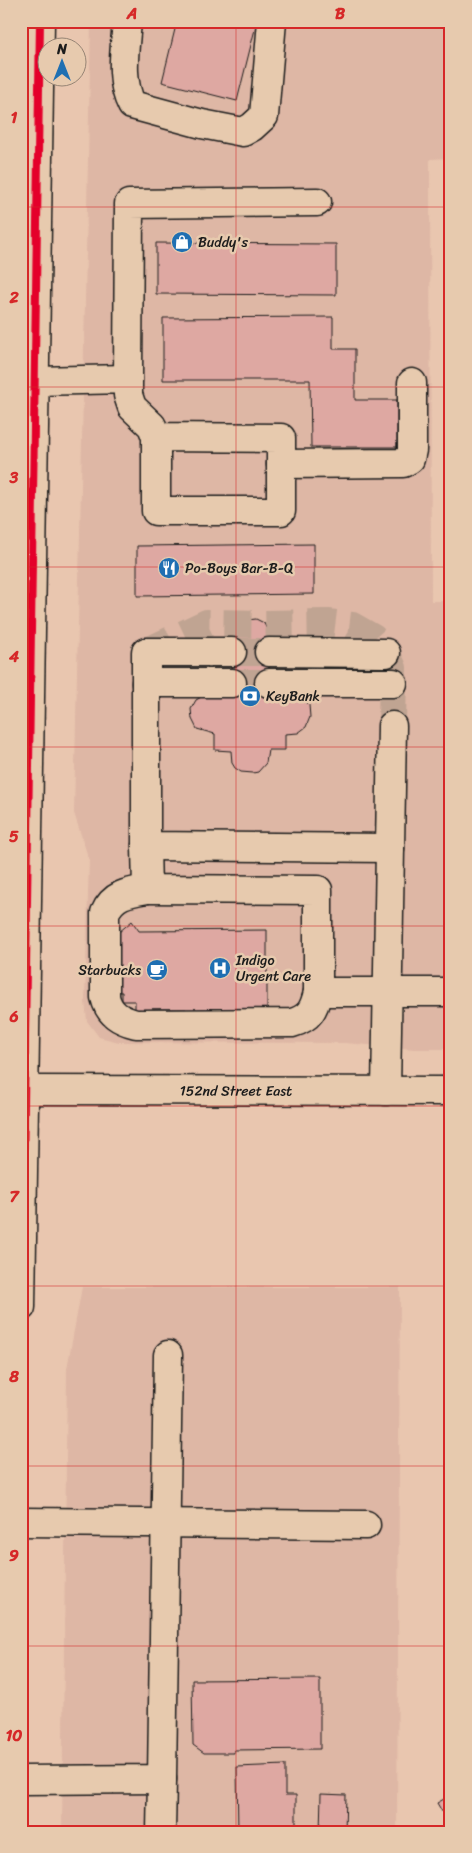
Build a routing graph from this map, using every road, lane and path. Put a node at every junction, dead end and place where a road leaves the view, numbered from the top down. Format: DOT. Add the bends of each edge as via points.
graph roads {
  1 [pos="127,21"];
  2 [pos="272,21"];
  3 [pos="33,32"];
  4 [pos="317,202"];
  5 [pos="29,269"];
  6 [pos="128,379"];
  7 [pos="35,381"];
  8 [pos="412,383"];
  9 [pos="156,437"];
  10 [pos="281,464"];
  11 [pos="177,637"];
  12 [pos="269,660"];
  13 [pos="392,726"];
  14 [pos="25,765"];
  15 [pos="146,846"];
  16 [pos="390,848"];
  17 [pos="147,889"];
  18 [pos="318,992"];
  19 [pos="388,992"];
  20 [pos="451,992"];
  21 [pos="23,1090"];
  22 [pos="386,1091"];
  23 [pos="451,1091"];
  24 [pos="22,1264"];
  25 [pos="21,1307"];
  26 [pos="168,1355"];
  27 [pos="21,1522"];
  28 [pos="166,1523"];
  29 [pos="366,1525"];
  30 [pos="162,1779"];
  31 [pos="21,1780"];
  32 [pos="162,1832"];
  1 -- 2 [label="main road" via="124,83 132,105 243,132 264,116"];
  3 -- 5 [label="main road"];
  4 -- 6 [label="main road" via="129,204"];
  5 -- 7 [label="main road"];
  6 -- 7 [label="main road"];
  6 -- 9 [label="main road" via="132,407 152,426"];
  7 -- 14 [label="main road"];
  8 -- 10 [label="main road" via="410,459 403,463"];
  9 -- 10 [label="main road" via="281,438"];
  9 -- 10 [label="main road" via="156,511 281,511"];
  11 -- 15 [label="main road" via="232,660 146,668"];
  12 -- 12 [label="main road" via="386,660"];
  13 -- 16 [label="main road"];
  14 -- 21 [label="main road"];
  15 -- 16 [label="main road"];
  15 -- 17 [label="main road"];
  16 -- 19 [label="main road"];
  17 -- 18 [label="main road" via="318,890"];
  17 -- 18 [label="main road" via="120,896 112,901 105,913 105,997 114,1015 136,1024 292,1023 310,1015"];
  18 -- 19 [label="main road"];
  19 -- 20 [label="main road"];
  19 -- 22 [label="main road"];
  21 -- 22 [label="main road, 152nd Street East"];
  21 -- 24 [label="main road"];
  22 -- 23 [label="main road, 152nd Street East"];
  24 -- 25 [label="main road"];
  26 -- 28 [label="main road"];
  27 -- 28 [label="main road"];
  28 -- 29 [label="main road"];
  28 -- 30 [label="main road"];
  30 -- 31 [label="main road"];
  30 -- 32 [label="main road"];
}
